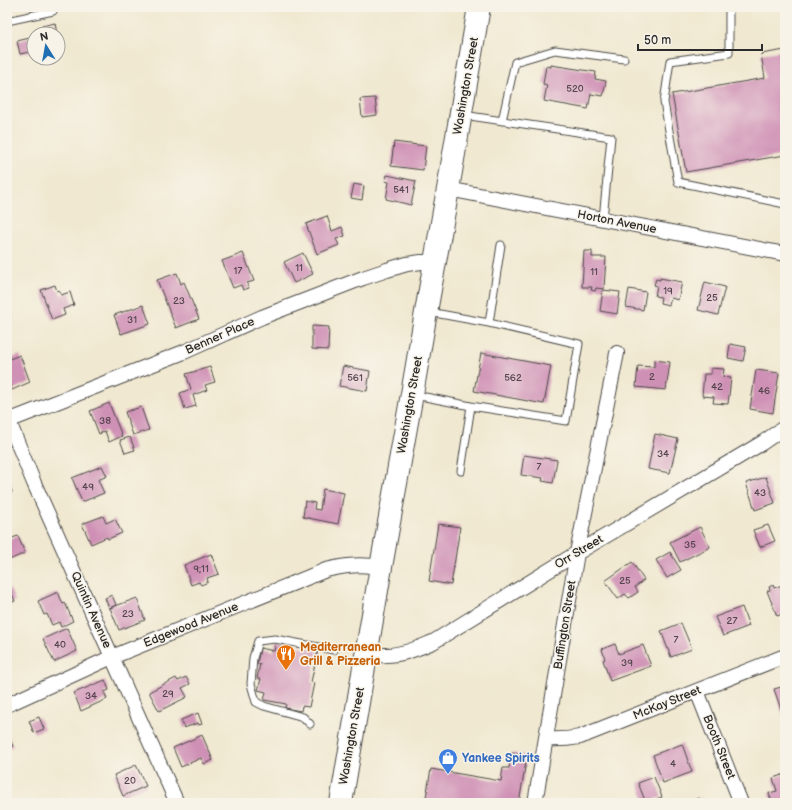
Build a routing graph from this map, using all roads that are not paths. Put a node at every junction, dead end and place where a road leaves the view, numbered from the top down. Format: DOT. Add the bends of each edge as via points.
graph roads {
  1 [pos="480,7"];
  2 [pos="729,7"];
  3 [pos="53,11"];
  4 [pos="7,21"];
  5 [pos="624,59"];
  6 [pos="461,115"];
  7 [pos="502,121"];
  8 [pos="448,189"];
  9 [pos="785,204"];
  10 [pos="603,219"];
  11 [pos="501,245"];
  12 [pos="785,254"];
  13 [pos="434,262"];
  14 [pos="426,312"];
  15 [pos="489,323"];
  16 [pos="617,353"];
  17 [pos="412,394"];
  18 [pos="471,406"];
  19 [pos="8,419"];
  20 [pos="785,428"];
  21 [pos="461,471"];
  22 [pos="577,553"];
  23 [pos="381,567"];
  24 [pos="334,650"];
  25 [pos="367,653"];
  26 [pos="785,656"];
  27 [pos="112,657"];
  28 [pos="697,691"];
  29 [pos="7,704"];
  30 [pos="310,724"];
  31 [pos="546,739"];
  32 [pos="177,803"];
  33 [pos="340,803"];
  34 [pos="535,803"];
  35 [pos="741,803"];
  1 -- 6 [label="main road, Washington Street"];
  2 -- 9 [label="lane" via="729,53 670,61 664,102 678,182"];
  3 -- 4 [label="lane"];
  5 -- 7 [label="lane" via="555,50 515,62"];
  6 -- 7 [label="lane"];
  6 -- 8 [label="main road, Washington Street"];
  7 -- 10 [label="lane" via="612,137"];
  8 -- 10 [label="street, Horton Avenue"];
  8 -- 13 [label="main road, Washington Street"];
  10 -- 12 [label="street, Horton Avenue"];
  11 -- 15 [label="lane"];
  13 -- 14 [label="main road, Washington Street"];
  13 -- 19 [label="street, Benner Place" via="407,264 363,278 262,317 184,352"];
  14 -- 15 [label="lane"];
  14 -- 17 [label="main road, Washington Street"];
  15 -- 18 [label="lane" via="579,344 566,421"];
  16 -- 22 [label="street, Buffington Street"];
  17 -- 18 [label="lane"];
  17 -- 23 [label="main road, Washington Street"];
  18 -- 21 [label="lane"];
  19 -- 27 [label="street, Quintin Avenue"];
  20 -- 22 [label="street, Orr Street"];
  22 -- 25 [label="street, Orr Street" via="433,642 402,654 385,656"];
  22 -- 31 [label="street, Buffington Street"];
  23 -- 25 [label="main road, Washington Street"];
  23 -- 27 [label="street, Edgewood Avenue" via="353,565 326,570"];
  24 -- 30 [label="lane" via="275,639 258,641 252,658 251,684 256,702 302,717"];
  25 -- 33 [label="main road, Washington Street"];
  26 -- 28 [label="street, McKay Street"];
  27 -- 29 [label="street, Edgewood Avenue"];
  27 -- 32 [label="street, Quintin Avenue"];
  28 -- 31 [label="street, McKay Street" via="580,737"];
  28 -- 35 [label="street, Booth Street"];
  31 -- 34 [label="street, Buffington Street"];
}
